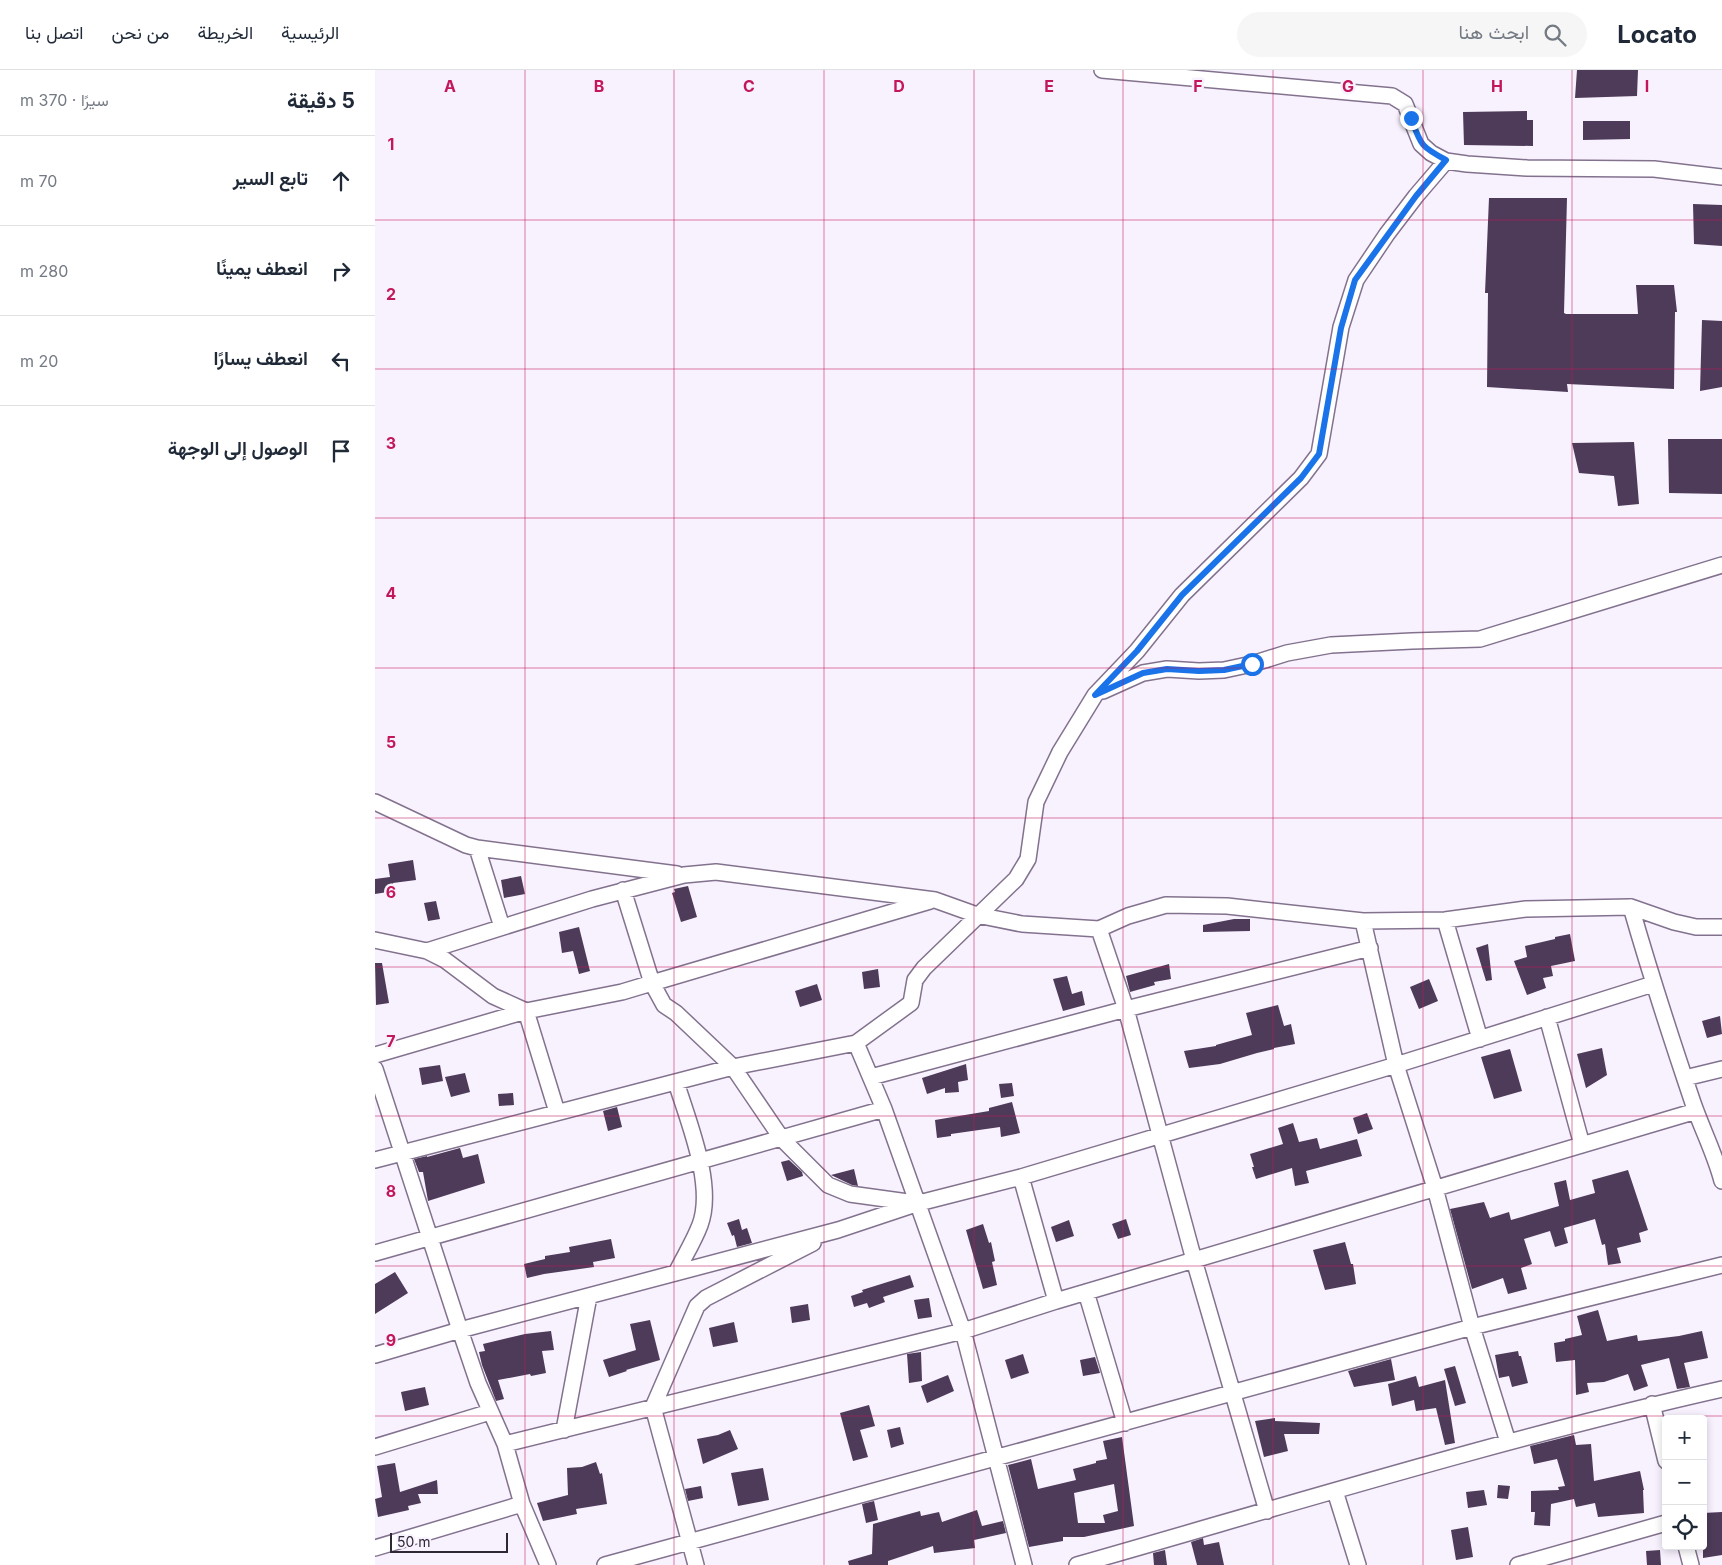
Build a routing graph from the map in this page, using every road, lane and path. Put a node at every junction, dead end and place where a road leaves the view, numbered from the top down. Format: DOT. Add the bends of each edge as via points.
graph roads {
  1 [pos="1102,70"];
  2 [pos="1446,160"];
  3 [pos="1722,177"];
  4 [pos="1722,565"];
  5 [pos="1095,695"];
  6 [pos="375,802"];
  7 [pos="477,848"];
  8 [pos="684,875"];
  9 [pos="623,890"];
  10 [pos="935,900"];
  11 [pos="1631,907"];
  12 [pos="977,915"];
  13 [pos="1445,920"];
  14 [pos="1363,921"];
  15 [pos="502,927"];
  16 [pos="1722,927"];
  17 [pos="1099,929"];
  18 [pos="375,940"];
  19 [pos="1369,948"];
  20 [pos="427,951"];
  21 [pos="652,983"];
  22 [pos="1653,984"];
  23 [pos="1126,1009"];
  24 [pos="526,1012"];
  25 [pos="1547,1017"];
  26 [pos="1480,1039"];
  27 [pos="856,1043"];
  28 [pos="375,1055"];
  29 [pos="1396,1066"];
  30 [pos="733,1067"];
  31 [pos="375,1069"];
  32 [pos="1722,1069"];
  33 [pos="871,1077"];
  34 [pos="1685,1078"];
  35 [pos="676,1082"];
  36 [pos="884,1109"];
  37 [pos="1696,1111"];
  38 [pos="557,1112"];
  39 [pos="1160,1137"];
  40 [pos="781,1139"];
  41 [pos="1582,1145"];
  42 [pos="403,1152"];
  43 [pos="375,1160"];
  44 [pos="700,1162"];
  45 [pos="1720,1165"];
  46 [pos="1021,1177"];
  47 [pos="1722,1181"];
  48 [pos="1435,1188"];
  49 [pos="919,1203"];
  50 [pos="839,1230"];
  51 [pos="431,1236"];
  52 [pos="375,1253"];
  53 [pos="1194,1260"];
  54 [pos="1722,1265"];
  55 [pos="676,1273"];
  56 [pos="1086,1292"];
  57 [pos="589,1296"];
  58 [pos="1057,1301"];
  59 [pos="1471,1327"];
  60 [pos="460,1330"];
  61 [pos="963,1331"];
  62 [pos="375,1355"];
  63 [pos="1722,1389"];
  64 [pos="1233,1394"];
  65 [pos="1652,1404"];
  66 [pos="653,1407"];
  67 [pos="490,1412"];
  68 [pos="1125,1423"];
  69 [pos="564,1430"];
  70 [pos="1508,1442"];
  71 [pos="505,1444"];
  72 [pos="375,1447"];
  73 [pos="995,1457"];
  74 [pos="1666,1460"];
  75 [pos="1335,1491"];
  76 [pos="522,1504"];
  77 [pos="1267,1511"];
  78 [pos="1662,1524"];
  79 [pos="689,1541"];
  80 [pos="375,1548"];
  81 [pos="1687,1550"];
  82 [pos="548,1565"];
  83 [pos="605,1565"];
  84 [pos="696,1565"];
  85 [pos="1024,1565"];
  86 [pos="1077,1565"];
  87 [pos="1358,1565"];
  88 [pos="1518,1565"];
  89 [pos="1691,1565"];
  1 -- 2 [label="street" via="1392,96 1405,104 1421,144"];
  2 -- 3 [label="street" via="1527,168 1654,169"];
  2 -- 5 [label="street" via="1355,280 1341,328 1319,454 1301,478 1182,595 1137,651"];
  4 -- 5 [label="street" via="1480,639 1331,645 1224,670 1167,669 1143,673"];
  5 -- 12 [label="street" via="1059,752 1036,802 1028,859 1016,879"];
  6 -- 7 [label="street"];
  7 -- 8 [label="street"];
  7 -- 15 [label="street"];
  8 -- 9 [label="street"];
  8 -- 10 [label="street" via="716,872"];
  9 -- 15 [label="street"];
  9 -- 21 [label="street"];
  10 -- 12 [label="street"];
  10 -- 21 [label="street"];
  11 -- 13 [label="street" via="1526,909"];
  11 -- 16 [label="street" via="1696,927"];
  11 -- 22 [label="street"];
  12 -- 17 [label="street" via="1022,924"];
  12 -- 27 [label="street" via="915,980 911,1003"];
  13 -- 14 [label="street"];
  13 -- 26 [label="street"];
  14 -- 17 [label="street" via="1227,906 1166,905"];
  14 -- 19 [label="street"];
  15 -- 20 [label="street"];
  17 -- 23 [label="street"];
  18 -- 20 [label="street"];
  19 -- 23 [label="street"];
  19 -- 29 [label="street"];
  20 -- 24 [label="street" via="445,960 493,996"];
  21 -- 24 [label="street"];
  21 -- 30 [label="street" via="664,1005"];
  22 -- 25 [label="street"];
  22 -- 34 [label="street"];
  23 -- 33 [label="street"];
  23 -- 39 [label="street"];
  24 -- 28 [label="street"];
  24 -- 38 [label="street"];
  25 -- 26 [label="street"];
  25 -- 41 [label="street"];
  26 -- 29 [label="street"];
  27 -- 30 [label="street"];
  27 -- 33 [label="street"];
  29 -- 39 [label="street"];
  29 -- 48 [label="street"];
  30 -- 35 [label="street"];
  30 -- 40 [label="street"];
  31 -- 42 [label="street"];
  32 -- 34 [label="street"];
  33 -- 36 [label="street"];
  34 -- 37 [label="street"];
  35 -- 38 [label="street"];
  35 -- 44 [label="street"];
  36 -- 40 [label="street"];
  36 -- 49 [label="street"];
  37 -- 41 [label="street"];
  37 -- 45 [label="street"];
  38 -- 42 [label="street"];
  39 -- 46 [label="street"];
  39 -- 53 [label="street"];
  40 -- 44 [label="street"];
  40 -- 49 [label="street" via="828,1185 850,1194"];
  41 -- 48 [label="street"];
  42 -- 43 [label="street"];
  42 -- 51 [label="street"];
  44 -- 51 [label="street"];
  44 -- 55 [label="street" via="705,1202 701,1224"];
  45 -- 47 [label="street"];
  46 -- 49 [label="street"];
  46 -- 58 [label="street"];
  48 -- 53 [label="street"];
  48 -- 59 [label="street"];
  49 -- 50 [label="street"];
  49 -- 61 [label="street"];
  50 -- 55 [label="street"];
  50 -- 66 [label="street" via="706,1298 697,1306"];
  51 -- 52 [label="street"];
  51 -- 60 [label="street"];
  53 -- 56 [label="street"];
  53 -- 64 [label="street"];
  54 -- 59 [label="street"];
  55 -- 57 [label="street"];
  56 -- 58 [label="street"];
  56 -- 68 [label="street"];
  57 -- 60 [label="street"];
  57 -- 69 [label="street"];
  58 -- 61 [label="street"];
  59 -- 64 [label="street"];
  59 -- 70 [label="street"];
  60 -- 62 [label="street"];
  60 -- 67 [label="street"];
  61 -- 66 [label="street"];
  61 -- 73 [label="street"];
  63 -- 65 [label="street"];
  64 -- 68 [label="street"];
  64 -- 77 [label="street"];
  65 -- 70 [label="street"];
  65 -- 74 [label="street"];
  66 -- 69 [label="street"];
  66 -- 79 [label="street"];
  67 -- 71 [label="street"];
  67 -- 72 [label="street"];
  68 -- 73 [label="street"];
  69 -- 71 [label="street"];
  70 -- 75 [label="street"];
  71 -- 76 [label="street"];
  73 -- 79 [label="street"];
  73 -- 85 [label="street"];
  75 -- 77 [label="street"];
  75 -- 87 [label="street"];
  76 -- 80 [label="street"];
  76 -- 82 [label="street"];
  77 -- 86 [label="street"];
  78 -- 88 [label="street"];
  79 -- 83 [label="street"];
  79 -- 84 [label="street"];
  81 -- 89 [label="street"];
}
